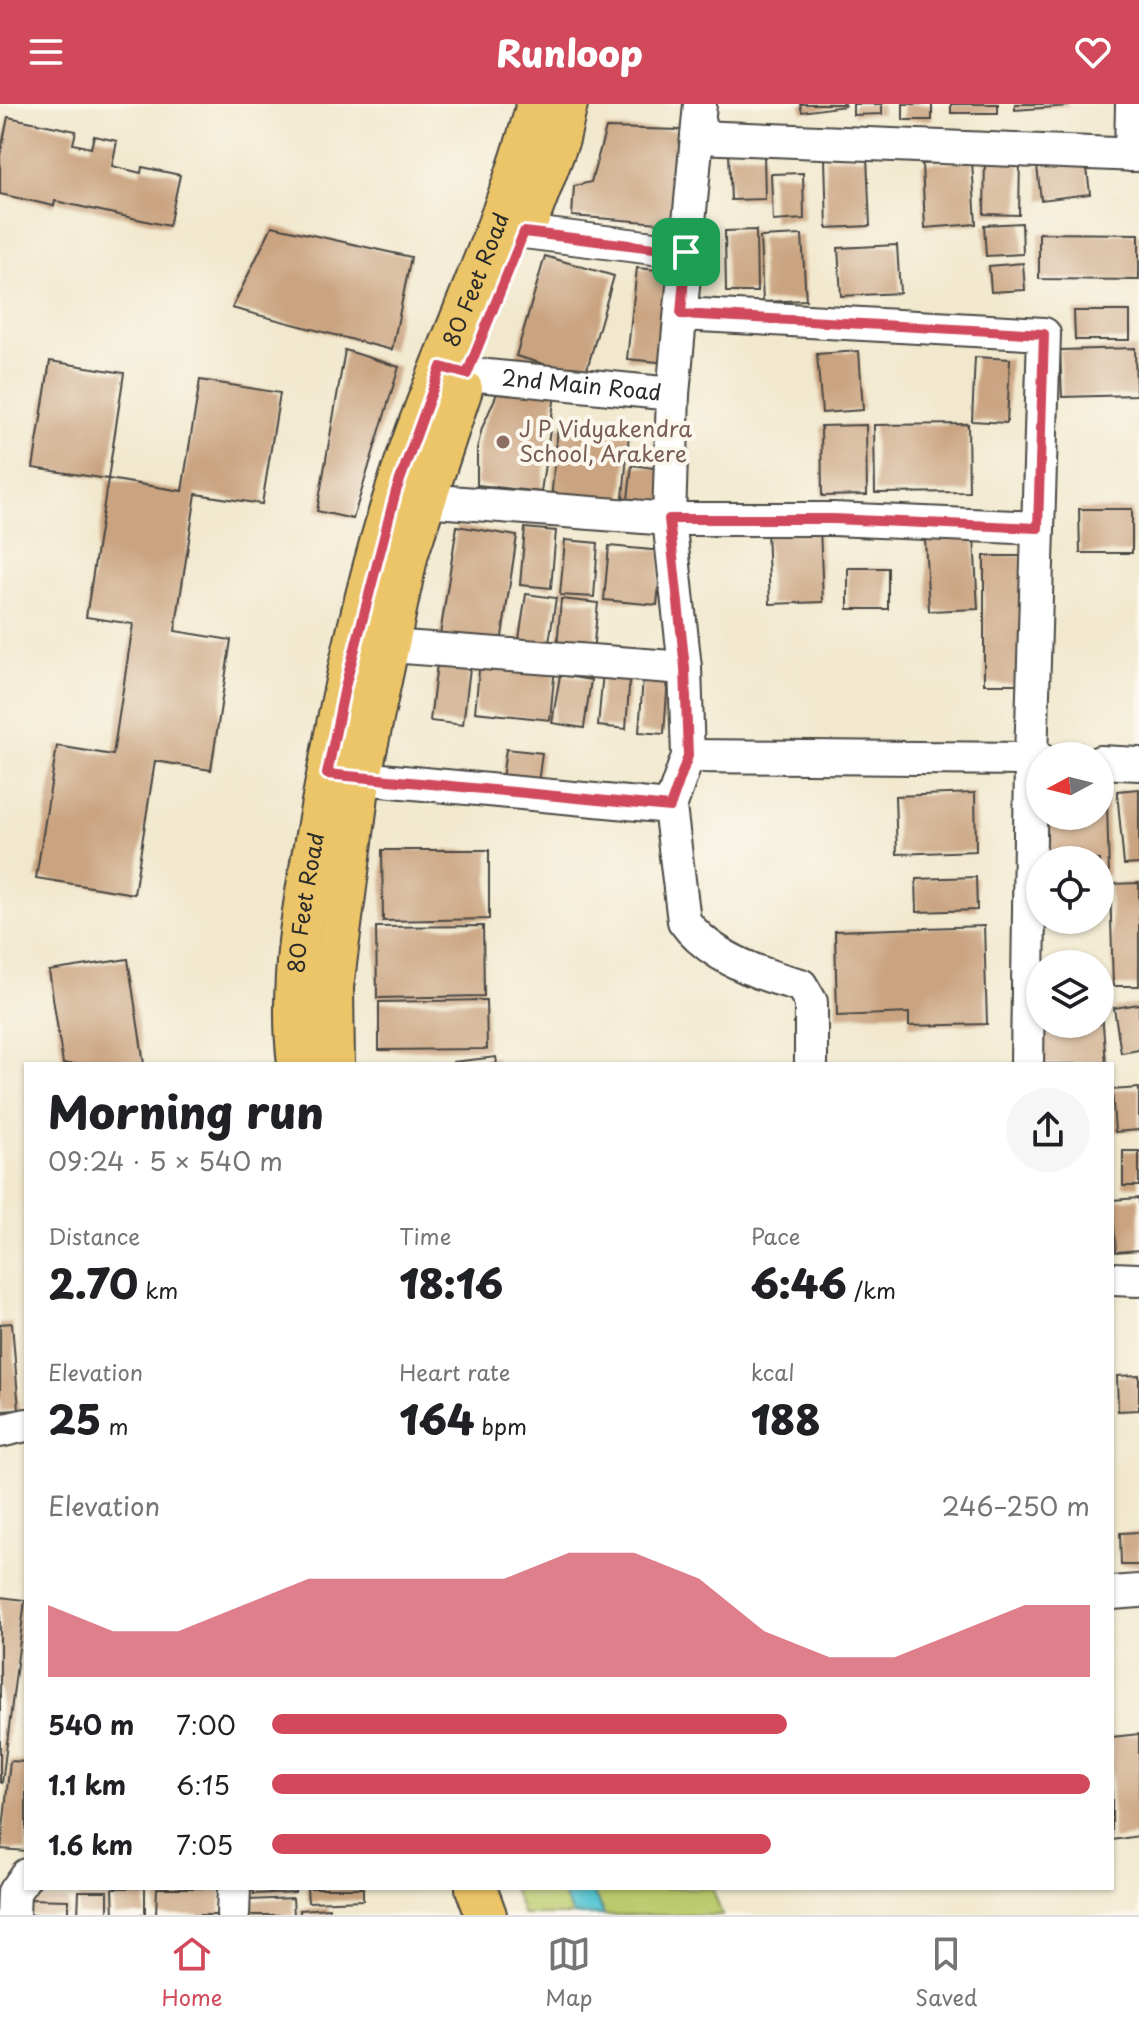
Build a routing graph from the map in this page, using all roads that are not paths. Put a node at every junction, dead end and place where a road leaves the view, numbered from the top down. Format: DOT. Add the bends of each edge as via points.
graph roads {
  1 [pos="537,104"];
  2 [pos="567,104"];
  3 [pos="700,104"];
  4 [pos="1132,104"];
  5 [pos="697,137"];
  6 [pos="1135,155"];
  7 [pos="524,232"];
  8 [pos="686,252"];
  9 [pos="681,314"];
  10 [pos="454,370"];
  11 [pos="673,394"];
  12 [pos="423,500"];
  13 [pos="669,519"];
  14 [pos="1038,528"];
  15 [pos="390,646"];
  16 [pos="685,668"];
  17 [pos="1036,742"];
  18 [pos="688,756"];
  19 [pos="1026,759"];
  20 [pos="1114,763"];
  21 [pos="1139,764"];
  22 [pos="343,777"];
  23 [pos="670,807"];
  24 [pos="1034,830"];
  25 [pos="314,1001"];
  26 [pos="299,1062"];
  27 [pos="333,1062"];
  28 [pos="811,1062"];
  29 [pos="1027,1062"];
  30 [pos="1114,1279"];
  31 [pos="1139,1280"];
  32 [pos="24,1425"];
  33 [pos="0,1431"];
  34 [pos="1139,1591"];
  35 [pos="1114,1593"];
  36 [pos="24,1878"];
  37 [pos="234,1890"];
  38 [pos="449,1890"];
  39 [pos="477,1890"];
  40 [pos="13,1915"];
  41 [pos="233,1915"];
  42 [pos="457,1915"];
  43 [pos="486,1915"];
  1 -- 10 [label="main road, 80 Feet Road"];
  2 -- 7 [label="main road, 80 Feet Road"];
  3 -- 5 [label="street"];
  4 -- 6 [label="street"];
  5 -- 6 [label="street"];
  5 -- 8 [label="street"];
  7 -- 8 [label="street"];
  7 -- 10 [label="main road, 80 Feet Road"];
  8 -- 9 [label="street"];
  9 -- 11 [label="street"];
  9 -- 14 [label="street" via="1044,334"];
  10 -- 11 [label="street, 2nd Main Road"];
  10 -- 12 [label="main road, 80 Feet Road"];
  10 -- 22 [label="main road, 80 Feet Road" via="396,491 345,687"];
  11 -- 13 [label="street"];
  12 -- 13 [label="street"];
  12 -- 15 [label="main road, 80 Feet Road"];
  13 -- 14 [label="street"];
  13 -- 16 [label="street"];
  14 -- 17 [label="street"];
  15 -- 16 [label="street"];
  15 -- 22 [label="main road, 80 Feet Road"];
  16 -- 18 [label="street"];
  18 -- 19 [label="street"];
  18 -- 23 [label="street"];
  20 -- 21 [label="street"];
  22 -- 23 [label="street"];
  22 -- 25 [label="main road, 80 Feet Road" via="297,942"];
  23 -- 28 [label="street" via="684,921 731,959 801,985 811,1002"];
  24 -- 29 [label="street"];
  25 -- 26 [label="main road, 80 Feet Road"];
  25 -- 27 [label="main road, 80 Feet Road"];
  30 -- 31 [label="street"];
  32 -- 33 [label="street"];
  34 -- 35 [label="street"];
  36 -- 40 [label="street" via="14,1892"];
  37 -- 41 [label="street"];
  38 -- 42 [label="main road"];
  39 -- 43 [label="main road"];
}
